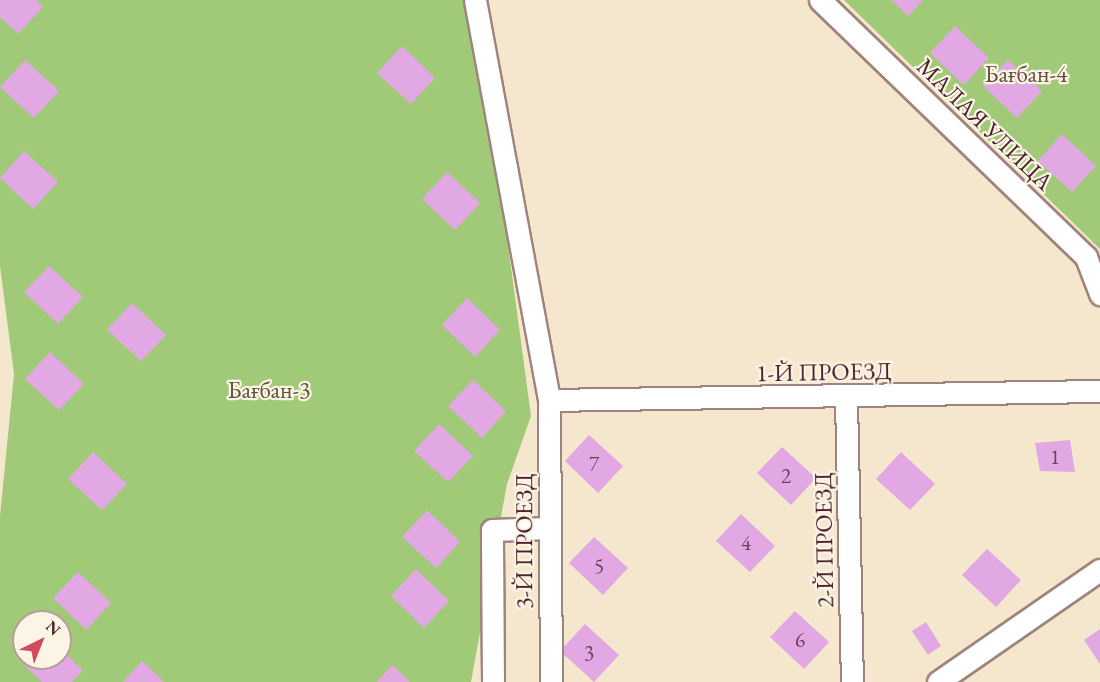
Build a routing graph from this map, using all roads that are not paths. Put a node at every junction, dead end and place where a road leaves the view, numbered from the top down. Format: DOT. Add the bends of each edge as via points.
graph roads {
  1 [pos="475,0"];
  2 [pos="820,0"];
  3 [pos="1100,294"];
  4 [pos="1100,391"];
  5 [pos="846,398"];
  6 [pos="549,400"];
  7 [pos="548,528"];
  8 [pos="1100,570"];
  9 [pos="493,682"];
  10 [pos="551,682"];
  11 [pos="852,682"];
  12 [pos="938,682"];
  1 -- 6 [label="street, 3-Й ПРОЕЗД"];
  2 -- 3 [label="street, МАЛАЯ УЛИЦА" via="1086,257"];
  4 -- 5 [label="street, 1-Й ПРОЕЗД"];
  5 -- 6 [label="street, 1-Й ПРОЕЗД"];
  5 -- 11 [label="street, 2-Й ПРОЕЗД"];
  6 -- 7 [label="street, 3-Й ПРОЕЗД"];
  7 -- 9 [label="street" via="492,530"];
  7 -- 10 [label="street, 3-Й ПРОЕЗД"];
  8 -- 12 [label="street"];
}
